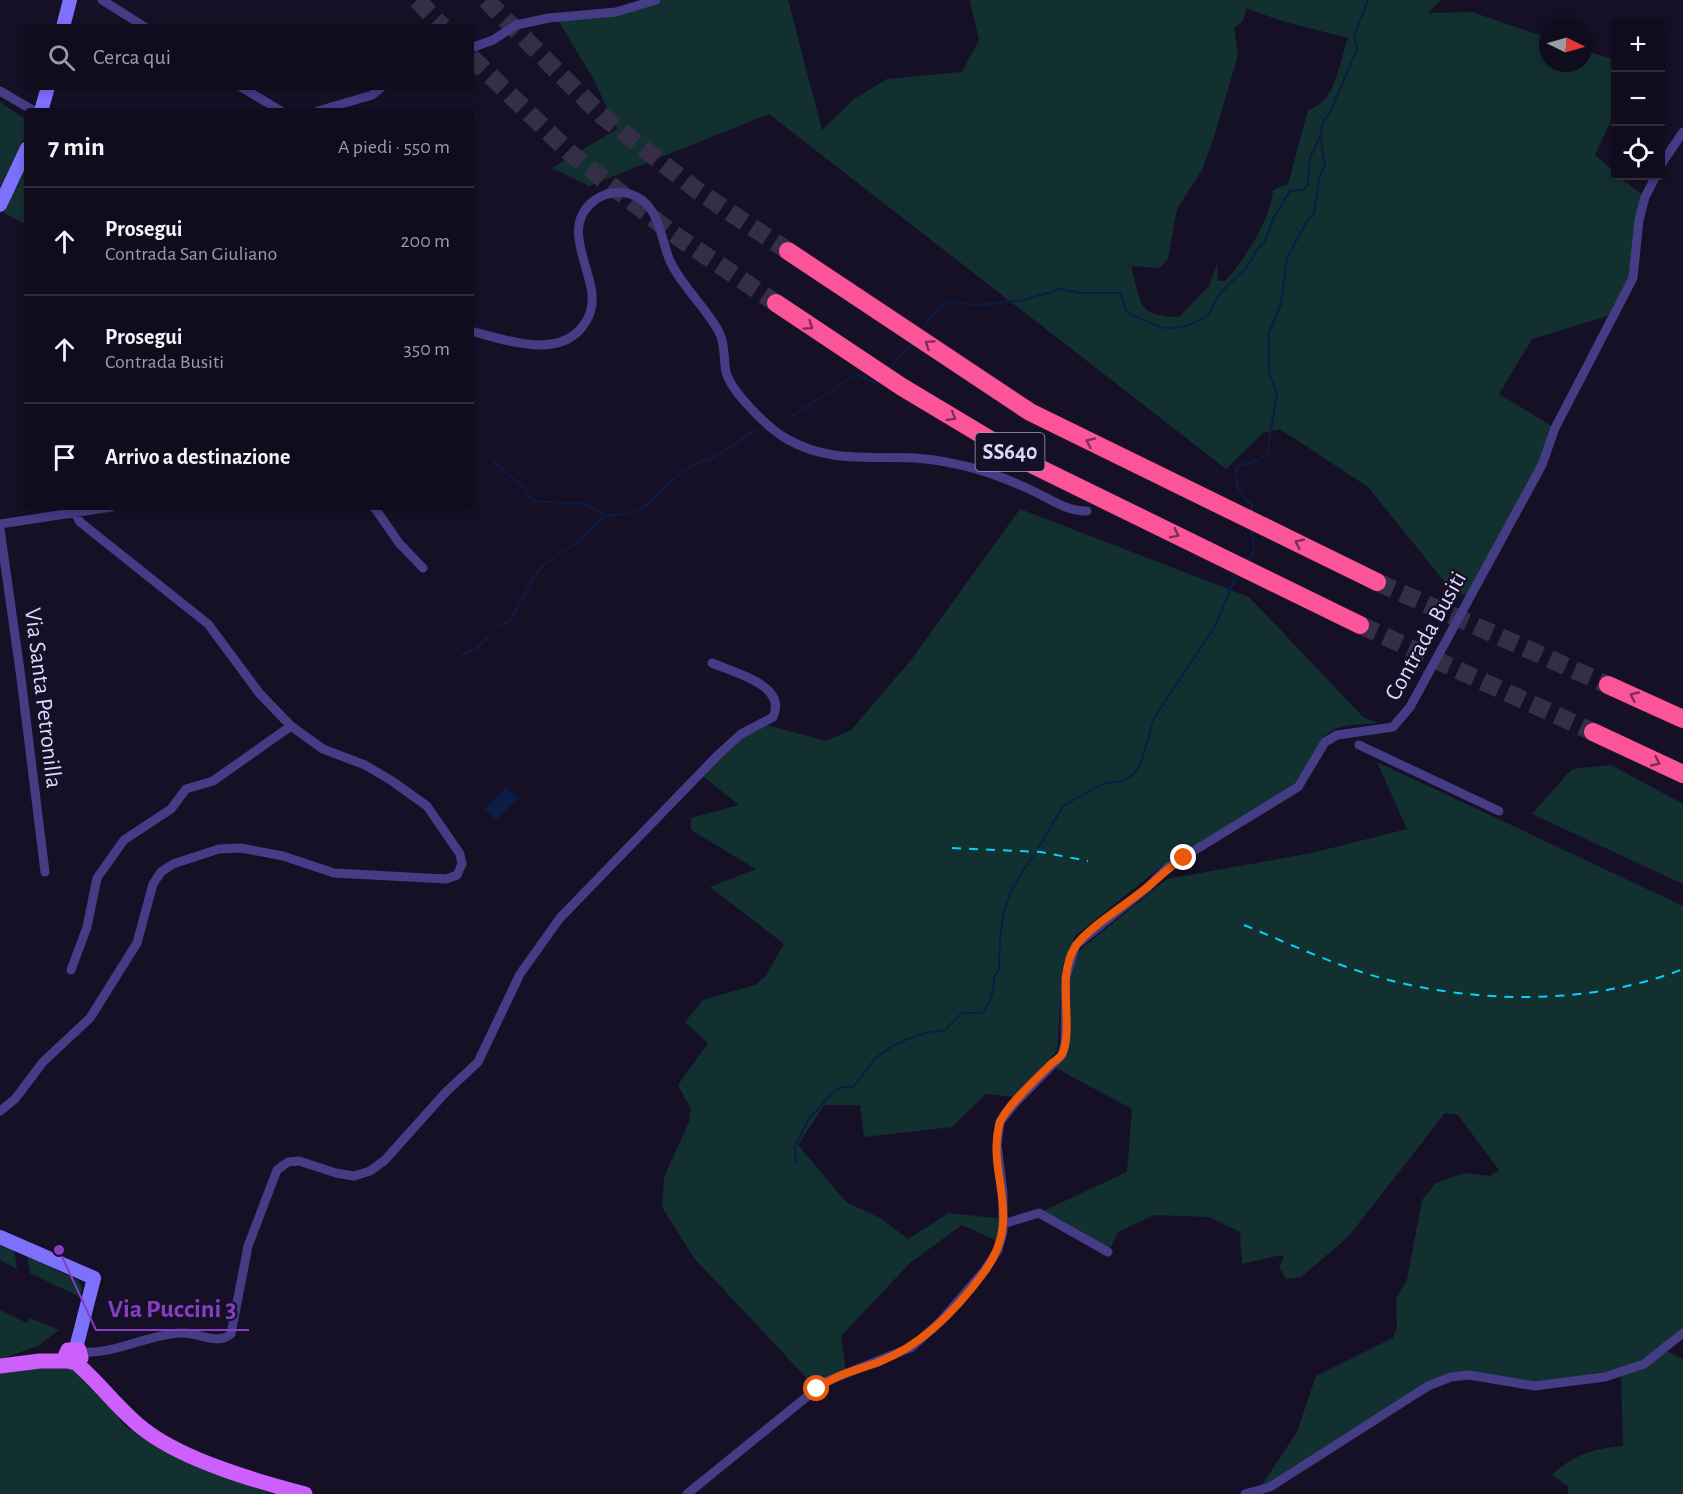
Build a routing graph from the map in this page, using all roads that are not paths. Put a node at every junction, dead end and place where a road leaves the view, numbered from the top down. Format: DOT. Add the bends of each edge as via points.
graph roads {
  1 [pos="70,0"];
  2 [pos="102,0"];
  3 [pos="656,0"];
  4 [pos="64,24"];
  5 [pos="140,24"];
  6 [pos="474,47"];
  7 [pos="47,90"];
  8 [pos="246,90"];
  9 [pos="378,90"];
  10 [pos="0,91"];
  11 [pos="37,108"];
  12 [pos="39,108"];
  13 [pos="275,108"];
  14 [pos="328,108"];
  15 [pos="1683,132"];
  16 [pos="24,154"];
  17 [pos="1665,159"];
  18 [pos="1654,180"];
  19 [pos="0,204"];
  20 [pos="788,251"];
  21 [pos="777,303"];
  22 [pos="474,332"];
  23 [pos="93,510"];
  24 [pos="376,510"];
  25 [pos="1088,511"];
  26 [pos="75,513"];
  27 [pos="0,524"];
  28 [pos="0,529"];
  29 [pos="423,568"];
  30 [pos="1377,582"];
  31 [pos="1360,625"];
  32 [pos="712,663"];
  33 [pos="1608,685"];
  34 [pos="1683,719"];
  35 [pos="291,726"];
  36 [pos="1593,732"];
  37 [pos="1359,745"];
  38 [pos="1683,774"];
  39 [pos="1499,811"];
  40 [pos="45,872"];
  41 [pos="71,970"];
  42 [pos="0,1111"];
  43 [pos="1003,1228"];
  44 [pos="0,1237"];
  45 [pos="1108,1252"];
  46 [pos="1683,1333"];
  47 [pos="75,1355"];
  48 [pos="0,1366"];
  49 [pos="305,1494"];
  50 [pos="687,1494"];
  51 [pos="1245,1494"];
  1 -- 4 [label="main road"];
  2 -- 5 [label="street"];
  3 -- 6 [label="street" via="616,12 516,25"];
  7 -- 12 [label="main road"];
  8 -- 13 [label="street"];
  9 -- 14 [label="street"];
  10 -- 11 [label="street"];
  15 -- 17 [label="street"];
  16 -- 19 [label="main road"];
  18 -- 43 [label="street, Contrada Busiti" via="1639,219 1633,278 1555,428 1542,465 1405,714 1393,727 1337,735 1325,742 1298,787 1169,866 1076,945 1066,977 1062,1055 1000,1122 997,1145"];
  30 -- 20 [label="highway, SS640, one-way" via="1030,412"];
  21 -- 31 [label="highway, SS640, one-way" via="902,387 1029,463"];
  22 -- 25 [label="street" via="539,345 563,341 577,333 590,315 592,299 579,244 580,222 599,198 630,194 646,203 654,214 671,263 721,336 729,380 784,438 838,458 918,458 970,467 997,475 1071,510"];
  23 -- 26 [label="street"];
  24 -- 29 [label="street"];
  26 -- 27 [label="street"];
  26 -- 35 [label="street" via="80,522 208,624 260,694"];
  28 -- 40 [label="street, Via Santa Petronilla"];
  32 -- 47 [label="street" via="766,688 775,703 773,717 741,734 718,754 560,918 518,979 478,1062 377,1167 345,1176 293,1161 277,1170 248,1246 231,1334 221,1339 177,1333"];
  34 -- 33 [label="highway, one-way"];
  35 -- 41 [label="street" via="213,781 186,789 171,809 124,840 97,878 87,927"];
  35 -- 42 [label="street" via="323,749 370,767 419,799 441,823 460,854 461,869 453,877 441,879 334,873 274,853 231,847 173,864 153,884 137,943 90,1018 43,1062 15,1099"];
  36 -- 38 [label="highway, one-way"];
  37 -- 39 [label="street"];
  43 -- 45 [label="street" via="1039,1213"];
  43 -- 50 [label="street" via="998,1250 984,1271 941,1321 912,1347 825,1382"];
  44 -- 47 [label="main road" via="94,1278"];
  46 -- 51 [label="street" via="1644,1364 1605,1377 1534,1386 1486,1376 1450,1377 1428,1386 1270,1487"];
  47 -- 48 [label="main road"];
  47 -- 49 [label="main road" via="102,1378 107,1391 134,1422 173,1447 246,1477"];
}
